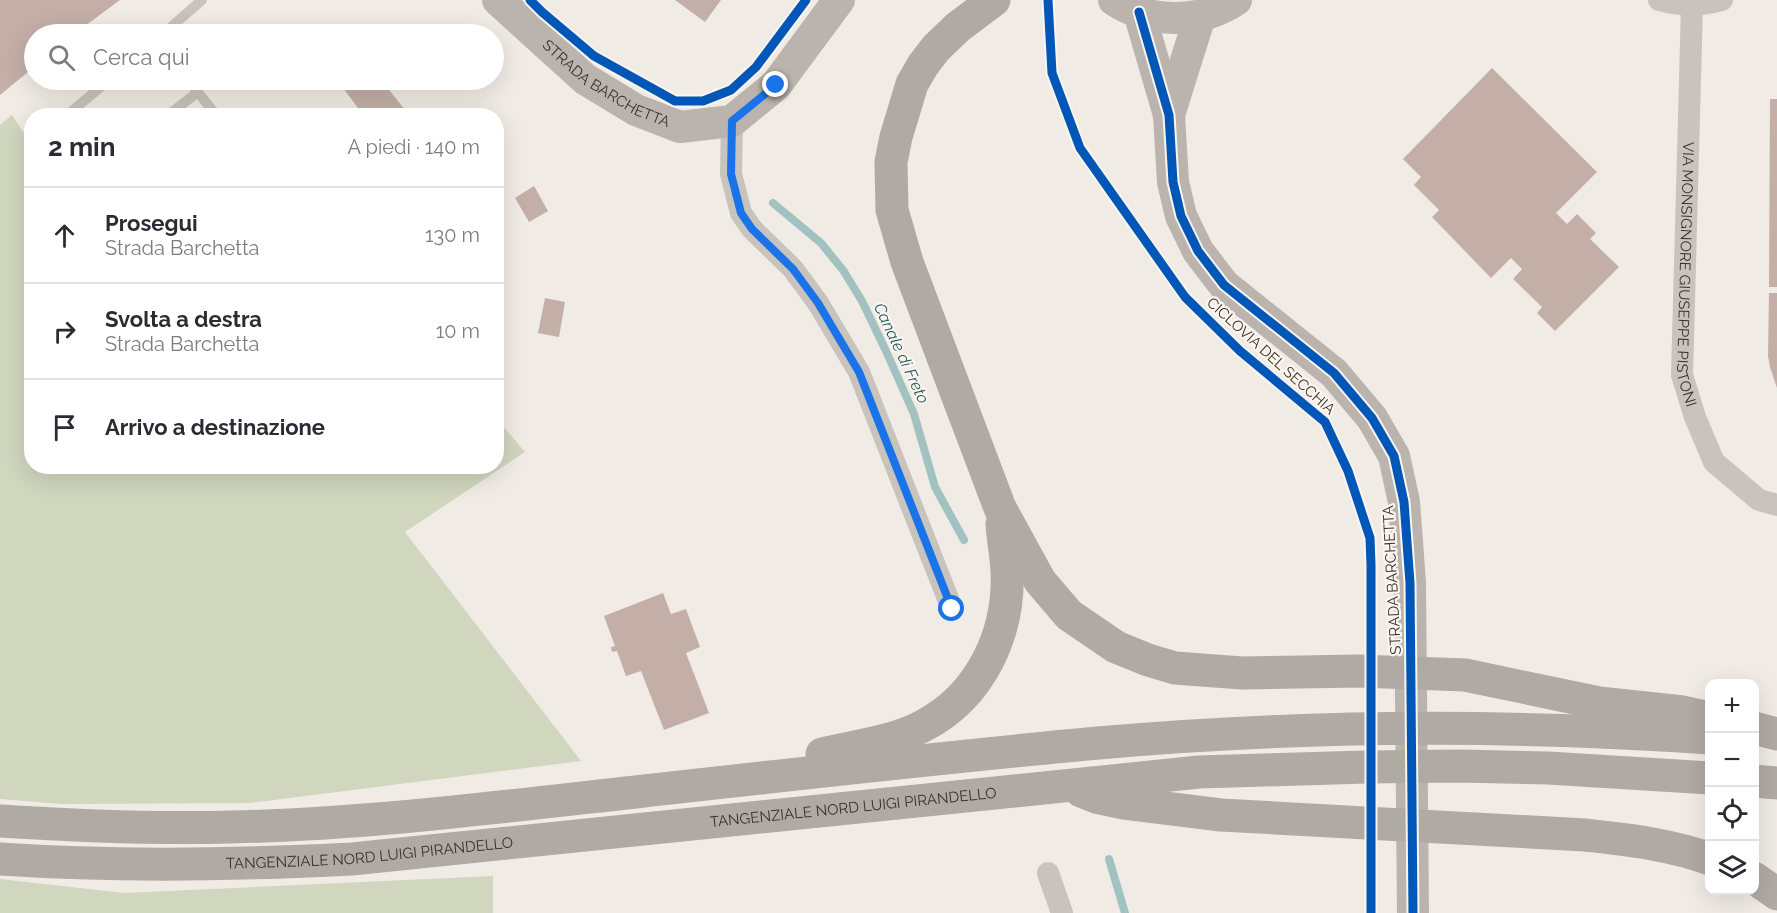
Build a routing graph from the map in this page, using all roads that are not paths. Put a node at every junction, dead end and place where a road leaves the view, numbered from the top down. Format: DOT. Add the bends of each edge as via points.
graph roads {
  1 [pos="202,0"];
  2 [pos="498,0"];
  3 [pos="839,0"];
  4 [pos="994,0"];
  5 [pos="1236,0"];
  6 [pos="1659,0"];
  7 [pos="1722,0"];
  8 [pos="1692,5"];
  9 [pos="1126,6"];
  10 [pos="1200,16"];
  11 [pos="174,24"];
  12 [pos="98,90"];
  13 [pos="198,92"];
  14 [pos="76,108"];
  15 [pos="177,108"];
  16 [pos="211,108"];
  17 [pos="1169,116"];
  18 [pos="732,121"];
  19 [pos="1777,505"];
  20 [pos="1000,508"];
  21 [pos="952,609"];
  22 [pos="1705,717"];
  23 [pos="1759,730"];
  24 [pos="1777,734"];
  25 [pos="1705,738"];
  26 [pos="1759,741"];
  27 [pos="1777,743"];
  28 [pos="1705,778"];
  29 [pos="1759,781"];
  30 [pos="1777,783"];
  31 [pos="1065,785"];
  32 [pos="678,787"];
  33 [pos="0,821"];
  34 [pos="1705,857"];
  35 [pos="0,859"];
  36 [pos="1048,873"];
  37 [pos="1759,881"];
  38 [pos="1777,894"];
  39 [pos="1413,906"];
  40 [pos="1062,913"];
  1 -- 11 [label="lane"];
  2 -- 18 [label="street, STRADA BARCHETTA" via="585,79 636,110 680,127"];
  3 -- 18 [label="street" via="776,85"];
  4 -- 20 [label="highway" via="957,27 917,75 896,137 891,186 892,210 904,253"];
  5 -- 10 [label="street"];
  6 -- 8 [label="street"];
  7 -- 8 [label="street"];
  8 -- 19 [label="street, VIA MONSIGNORE GIUSEPPE PISTONI" via="1682,375 1714,462 1759,500"];
  9 -- 10 [label="street" via="1170,18"];
  9 -- 17 [label="street, STRADA BARCHETTA"];
  10 -- 17 [label="street, STRADA BARCHETTA"];
  12 -- 14 [label="lane"];
  13 -- 15 [label="lane"];
  13 -- 16 [label="lane"];
  17 -- 39 [label="street, STRADA BARCHETTA" via="1173,182 1182,216 1198,251 1224,285 1334,373 1372,418 1394,456 1404,502 1410,583"];
  18 -- 21 [label="street" via="731,174 741,213 800,278 859,372"];
  20 -- 22 [label="highway" via="1040,581 1069,615 1116,647 1175,668 1465,675 1599,703"];
  20 -- 32 [label="highway" via="1007,571 1002,624 995,648 975,683 951,706 924,726 903,734"];
  23 -- 24 [label="highway"];
  25 -- 32 [label="highway" via="1504,729 1334,729 1098,743"];
  26 -- 27 [label="highway"];
  28 -- 31 [label="highway, TANGENZIALE NORD LUIGI PIRANDELLO" via="1548,768 1366,767 1199,772"];
  29 -- 30 [label="highway"];
  31 -- 34 [label="highway" via="1096,797 1165,809 1276,819 1585,835 1653,843"];
  31 -- 35 [label="highway, TANGENZIALE NORD LUIGI PIRANDELLO" via="352,859 143,865"];
  32 -- 33 [label="highway" via="306,824 167,827"];
  36 -- 40 [label="street"];
  37 -- 38 [label="highway"];
}
